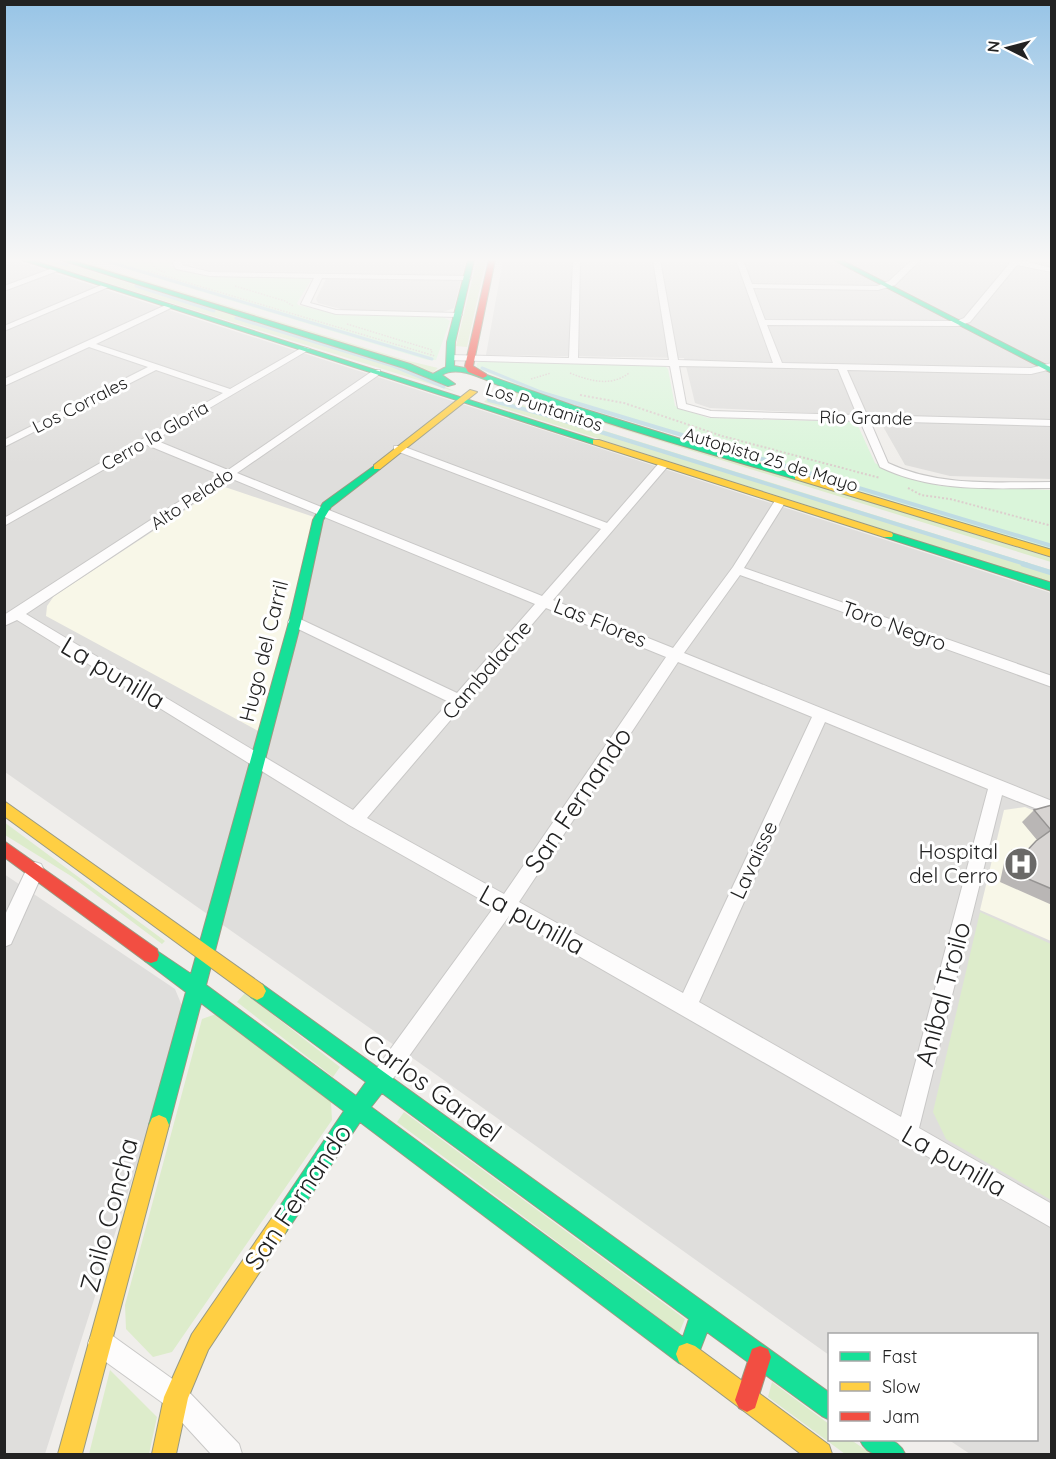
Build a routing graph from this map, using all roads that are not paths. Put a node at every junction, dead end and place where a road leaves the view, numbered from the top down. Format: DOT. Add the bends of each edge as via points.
graph roads {
  1 [pos="123,328"];
  2 [pos="239,328"];
  3 [pos="277,328"];
  4 [pos="316,328"];
  5 [pos="455,328"];
  6 [pos="477,328"];
  7 [pos="574,328"];
  8 [pos="668,328"];
  9 [pos="764,328"];
  10 [pos="966,328"];
  11 [pos="89,344"];
  12 [pos="306,350"];
  13 [pos="470,358"];
  14 [pos="573,360"];
  15 [pos="673,362"];
  16 [pos="778,365"];
  17 [pos="155,366"];
  18 [pos="444,366"];
  19 [pos="841,367"];
  20 [pos="1050,369"];
  21 [pos="377,372"];
  22 [pos="489,378"];
  23 [pos="7,380"];
  24 [pos="232,393"];
  25 [pos="472,395"];
  26 [pos="863,418"];
  27 [pos="1052,423"];
  28 [pos="147,441"];
  29 [pos="4,444"];
  30 [pos="398,448"];
  31 [pos="664,464"];
  32 [pos="229,474"];
  33 [pos="1052,485"];
  34 [pos="780,501"];
  35 [pos="321,512"];
  36 [pos="4,523"];
  37 [pos="610,528"];
  38 [pos="1052,554"];
  39 [pos="1052,566"];
  40 [pos="737,570"];
  41 [pos="1052,587"];
  42 [pos="547,601"];
  43 [pos="11,618"];
  44 [pos="295,622"];
  45 [pos="676,654"];
  46 [pos="1052,682"];
  47 [pos="460,701"];
  48 [pos="820,714"];
  49 [pos="257,761"];
  50 [pos="997,785"];
  51 [pos="4,807"];
  52 [pos="1052,808"];
  53 [pos="355,820"];
  54 [pos="4,848"];
  55 [pos="35,870"];
  56 [pos="506,906"];
  57 [pos="4,938"];
  58 [pos="206,952"];
  59 [pos="196,988"];
  60 [pos="687,1006"];
  61 [pos="380,1080"];
  62 [pos="357,1109"];
  63 [pos="907,1134"];
  64 [pos="1052,1217"];
  65 [pos="702,1315"];
  66 [pos="99,1342"];
  67 [pos="687,1355"];
  68 [pos="760,1357"];
  69 [pos="176,1397"];
  70 [pos="747,1400"];
  71 [pos="828,1407"];
  72 [pos="873,1441"];
  73 [pos="70,1455"];
  74 [pos="165,1455"];
  75 [pos="229,1455"];
  76 [pos="820,1455"];
  77 [pos="893,1455"];
  1 -- 11 [label="street"];
  2 -- 12 [label="street, Los Puntanitos"];
  3 -- 18 [label="street" via="407,366"];
  4 -- 18 [label="street"];
  5 -- 18 [label="street"];
  6 -- 13 [label="street"];
  7 -- 14 [label="street"];
  8 -- 15 [label="street"];
  9 -- 16 [label="street"];
  10 -- 20 [label="street"];
  11 -- 17 [label="street"];
  11 -- 23 [label="street"];
  12 -- 21 [label="street, Los Puntanitos"];
  12 -- 24 [label="street, Cerro la Gloria"];
  13 -- 14 [label="street"];
  13 -- 18 [label="street"];
  13 -- 22 [label="street" via="470,368"];
  14 -- 15 [label="street"];
  15 -- 16 [label="street"];
  15 -- 26 [label="street, Río Grande" via="681,406 711,414"];
  16 -- 19 [label="street"];
  17 -- 24 [label="street"];
  17 -- 29 [label="street, Los Corrales"];
  18 -- 22 [label="street, Autopista 25 de Mayo"];
  18 -- 25 [label="street"];
  19 -- 20 [label="street"];
  19 -- 26 [label="street"];
  21 -- 25 [label="street, Los Puntanitos"];
  21 -- 32 [label="street, Alto Pelado"];
  22 -- 25 [label="street" via="498,384 494,390"];
  22 -- 38 [label="street, Autopista 25 de Mayo" via="539,398"];
  24 -- 28 [label="street, Cerro la Gloria"];
  25 -- 30 [label="street"];
  25 -- 31 [label="street, Los Puntanitos"];
  25 -- 39 [label="street, Autopista 25 de Mayo" via="521,402"];
  26 -- 27 [label="street, Río Grande"];
  26 -- 33 [label="street" via="884,465 892,470 941,482"];
  28 -- 32 [label="street, Las Flores"];
  28 -- 36 [label="street, Cerro la Gloria"];
  30 -- 35 [label="street"];
  30 -- 37 [label="street"];
  31 -- 34 [label="street, Los Puntanitos"];
  31 -- 37 [label="street, Cambalache"];
  32 -- 35 [label="street, Las Flores"];
  32 -- 43 [label="street, Alto Pelado"];
  34 -- 40 [label="street, San Fernando"];
  34 -- 41 [label="street, Los Puntanitos"];
  35 -- 42 [label="street, Las Flores"];
  35 -- 44 [label="street, Hugo del Carril"];
  37 -- 42 [label="street, Cambalache"];
  40 -- 45 [label="street, San Fernando"];
  40 -- 46 [label="street, Toro Negro"];
  42 -- 45 [label="street, Las Flores"];
  42 -- 47 [label="street, Cambalache"];
  43 -- 49 [label="street, La punilla"];
  44 -- 47 [label="street"];
  44 -- 49 [label="street, Hugo del Carril"];
  45 -- 48 [label="street, Las Flores"];
  45 -- 56 [label="street, San Fernando"];
  47 -- 53 [label="street, Cambalache"];
  48 -- 50 [label="street, Las Flores"];
  48 -- 60 [label="street, Lavaisse"];
  49 -- 53 [label="street, La punilla"];
  49 -- 58 [label="street, Hugo del Carril"];
  50 -- 52 [label="street, Las Flores"];
  50 -- 63 [label="street, Aníbal Troilo"];
  51 -- 58 [label="street, Carlos Gardel"];
  53 -- 56 [label="street, La punilla"];
  54 -- 55 [label="street"];
  55 -- 57 [label="street"];
  55 -- 59 [label="street"];
  56 -- 60 [label="street, La punilla"];
  56 -- 61 [label="street, San Fernando"];
  58 -- 59 [label="street, Hugo del Carril"];
  58 -- 61 [label="street, Carlos Gardel"];
  59 -- 62 [label="street"];
  59 -- 66 [label="street, Zoilo Concha"];
  60 -- 63 [label="street, La punilla"];
  61 -- 62 [label="street, San Fernando"];
  61 -- 65 [label="street, Carlos Gardel"];
  62 -- 67 [label="street"];
  62 -- 69 [label="street, San Fernando" via="200,1342"];
  63 -- 64 [label="street, La punilla"];
  65 -- 67 [label="street"];
  65 -- 68 [label="street, Carlos Gardel"];
  66 -- 69 [label="street"];
  66 -- 73 [label="street, Zoilo Concha"];
  67 -- 70 [label="street"];
  68 -- 70 [label="street"];
  68 -- 71 [label="street, Carlos Gardel"];
  69 -- 74 [label="street"];
  69 -- 75 [label="street"];
  70 -- 76 [label="street"];
  72 -- 77 [label="street"];
}
